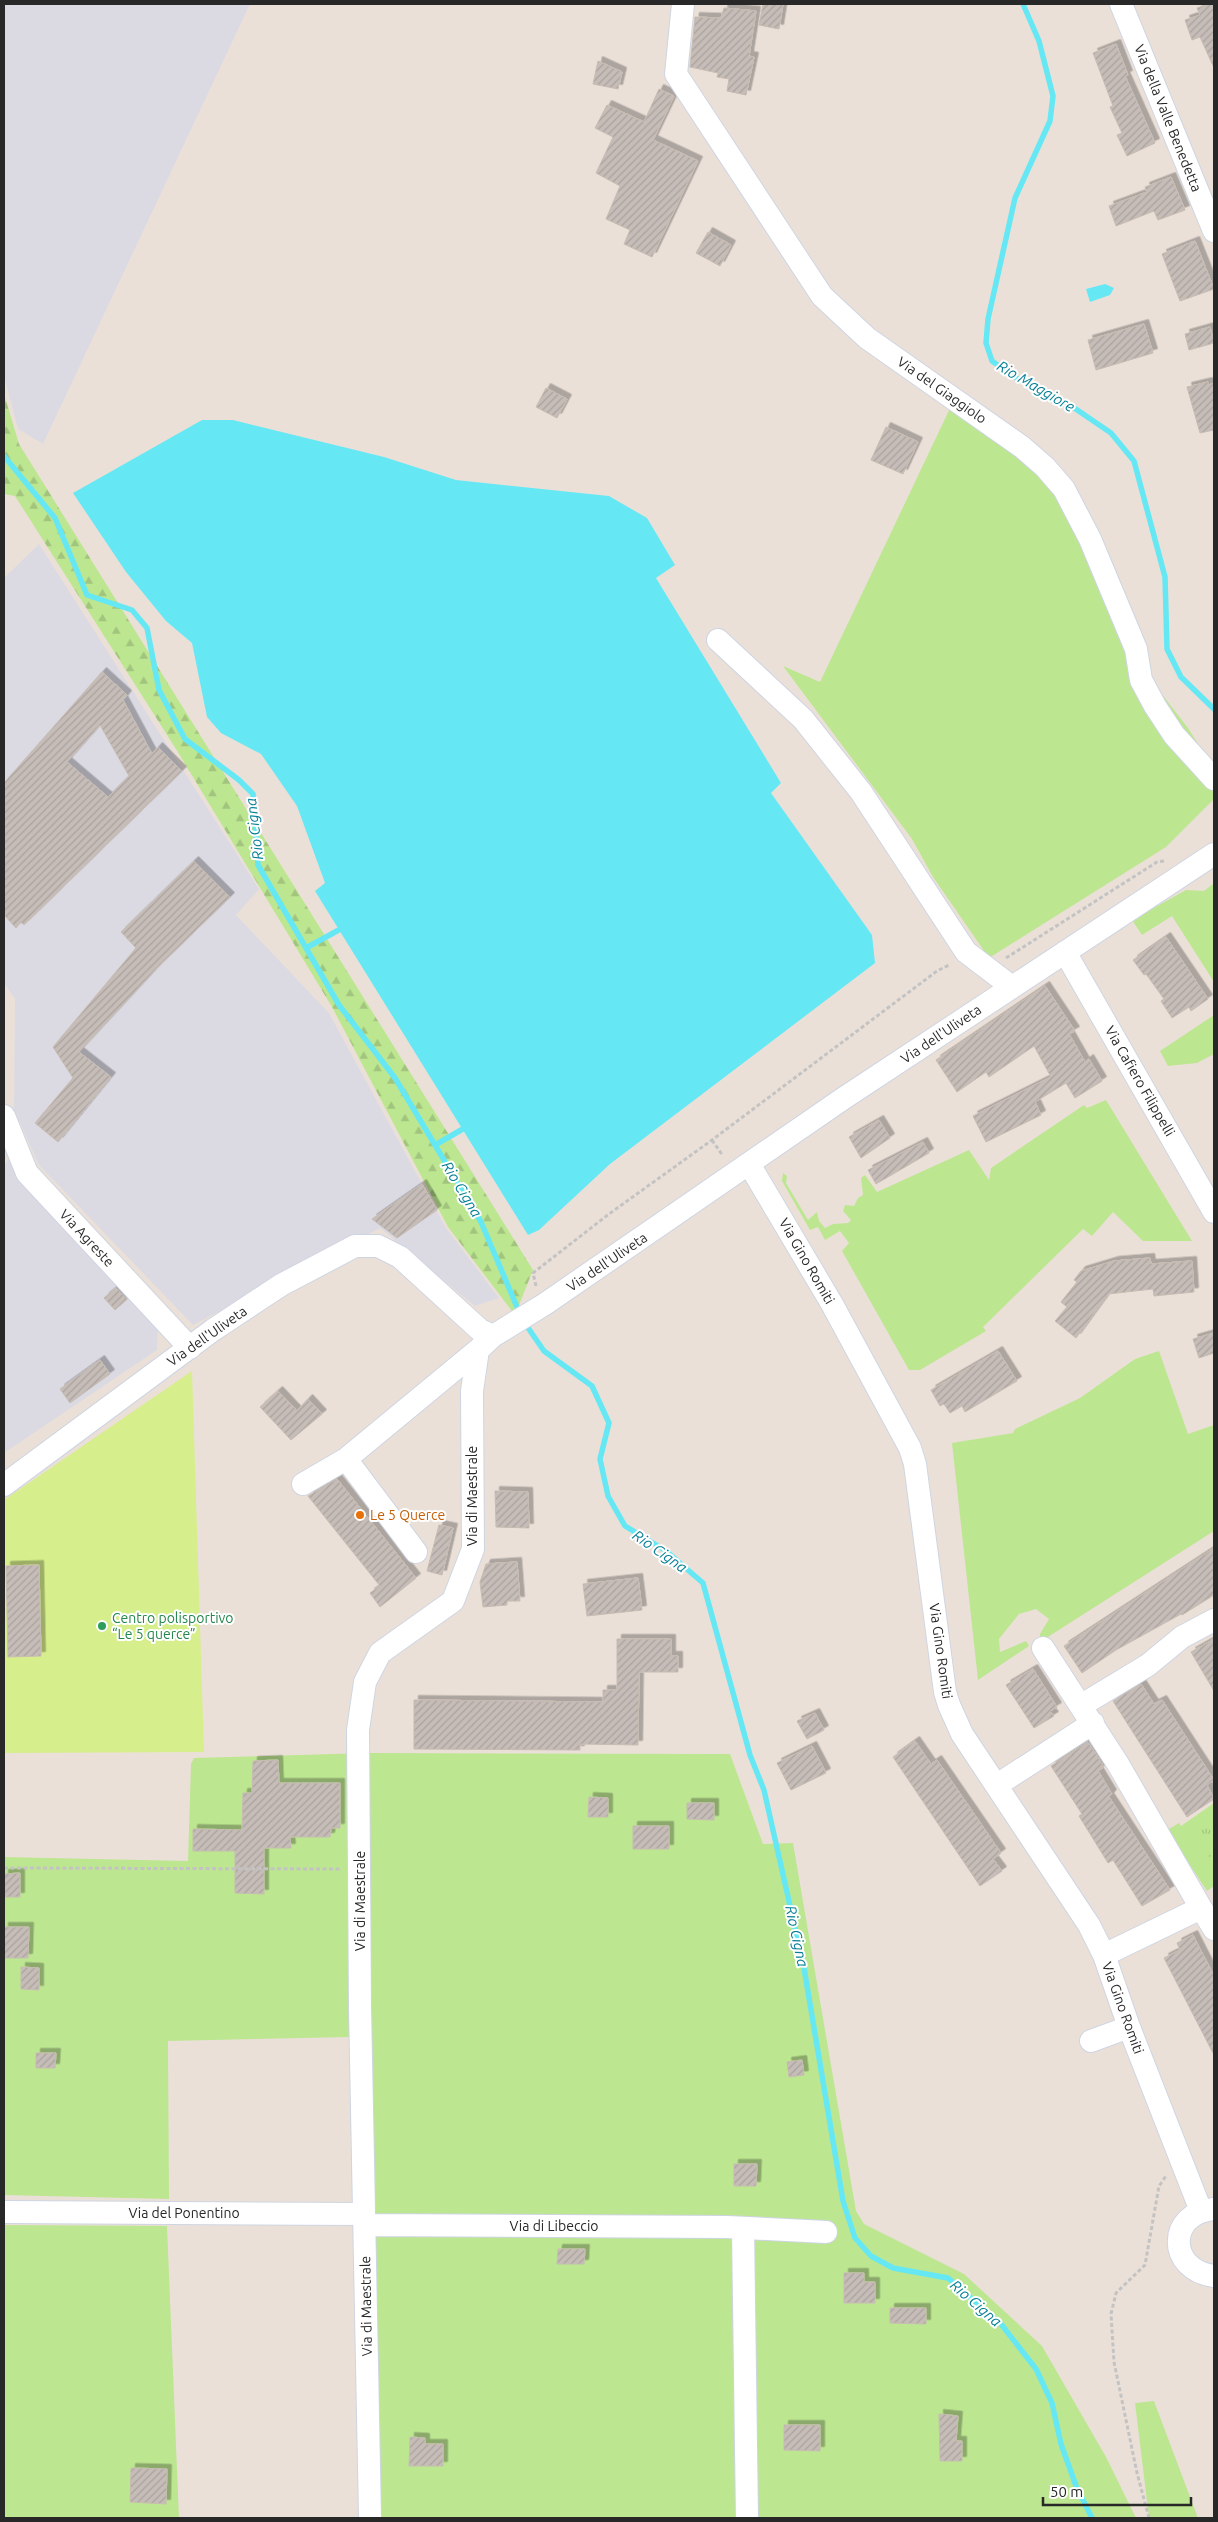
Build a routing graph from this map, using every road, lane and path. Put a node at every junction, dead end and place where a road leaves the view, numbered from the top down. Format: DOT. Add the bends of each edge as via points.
graph roads {
  1 [pos="683,4"];
  2 [pos="1121,4"];
  3 [pos="1214,231"];
  4 [pos="718,640"];
  5 [pos="1214,780"];
  6 [pos="1214,854"];
  7 [pos="1165,861"];
  8 [pos="1065,952"];
  9 [pos="980,964"];
  10 [pos="1012,987"];
  11 [pos="4,1116"];
  12 [pos="749,1164"];
  13 [pos="1214,1212"];
  14 [pos="540,1306"];
  15 [pos="493,1337"];
  16 [pos="190,1348"];
  17 [pos="346,1458"];
  18 [pos="303,1484"];
  19 [pos="4,1485"];
  20 [pos="416,1552"];
  21 [pos="1214,1620"];
  22 [pos="1043,1648"];
  23 [pos="1087,1714"];
  24 [pos="997,1785"];
  25 [pos="4,1868"];
  26 [pos="360,1869"];
  27 [pos="1201,1908"];
  28 [pos="1214,1929"];
  29 [pos="1104,1955"];
  30 [pos="1129,2027"];
  31 [pos="1090,2042"];
  32 [pos="1183,2165"];
  33 [pos="1208,2210"];
  34 [pos="4,2212"];
  35 [pos="365,2219"];
  36 [pos="743,2228"];
  37 [pos="826,2232"];
  38 [pos="1214,2276"];
  39 [pos="370,2518"];
  40 [pos="747,2518"];
  41 [pos="1149,2518"];
  1 -- 5 [label="street, Via del Giaggiolo" via="676,74 822,296 867,338 1022,447 1046,467 1064,489 1090,539 1132,640 1141,680 1150,698 1174,735"];
  2 -- 3 [label="street, Via della Valle Benedetta"];
  4 -- 9 [label="street" via="803,720 862,792 966,952"];
  6 -- 8 [label="street, Via dell'Uliveta"];
  7 -- 9 [label="path" via="1157,862 999,963"];
  8 -- 10 [label="street, Via dell'Uliveta"];
  8 -- 13 [label="street, Via Cafiero Filippelli"];
  9 -- 10 [label="street"];
  9 -- 14 [label="path" via="952,963 937,971 533,1273"];
  10 -- 12 [label="street, Via dell'Uliveta"];
  11 -- 16 [label="street, Via Agreste" via="26,1173"];
  12 -- 14 [label="street, Via dell'Uliveta"];
  12 -- 24 [label="street, Via Gino Romiti" via="837,1312 910,1448 915,1464 945,1692 962,1734"];
  14 -- 15 [label="street, Via dell'Uliveta"];
  15 -- 16 [label="street, Via dell'Uliveta" via="480,1330 400,1256 378,1246 361,1245 281,1285"];
  15 -- 17 [label="street"];
  15 -- 26 [label="street, Via di Maestrale" via="472,1391 473,1549 453,1601 380,1653 365,1682 358,1730"];
  16 -- 19 [label="street, Via dell'Uliveta"];
  17 -- 18 [label="street"];
  17 -- 20 [label="street"];
  21 -- 23 [label="street" via="1182,1637"];
  22 -- 23 [label="street"];
  23 -- 24 [label="street"];
  23 -- 27 [label="street"];
  24 -- 29 [label="street, Via Gino Romiti" via="1089,1925"];
  25 -- 26 [label="path"];
  26 -- 35 [label="street, Via di Maestrale"];
  27 -- 28 [label="street"];
  27 -- 29 [label="street"];
  29 -- 30 [label="street, Via Gino Romiti"];
  30 -- 31 [label="street"];
  30 -- 32 [label="street, Via Gino Romiti"];
  32 -- 33 [label="street, Via Gino Romiti"];
  32 -- 41 [label="path" via="1166,2176 1159,2186 1145,2265 1116,2293 1111,2314 1114,2362"];
  33 -- 38 [label="street" via="1190,2217 1183,2226 1179,2249 1192,2269 1202,2275"];
  34 -- 35 [label="street, Via del Ponentino"];
  35 -- 36 [label="street, Via di Libeccio"];
  35 -- 39 [label="street, Via di Maestrale"];
  36 -- 37 [label="street, Via di Libeccio"];
  36 -- 40 [label="street"];
}
